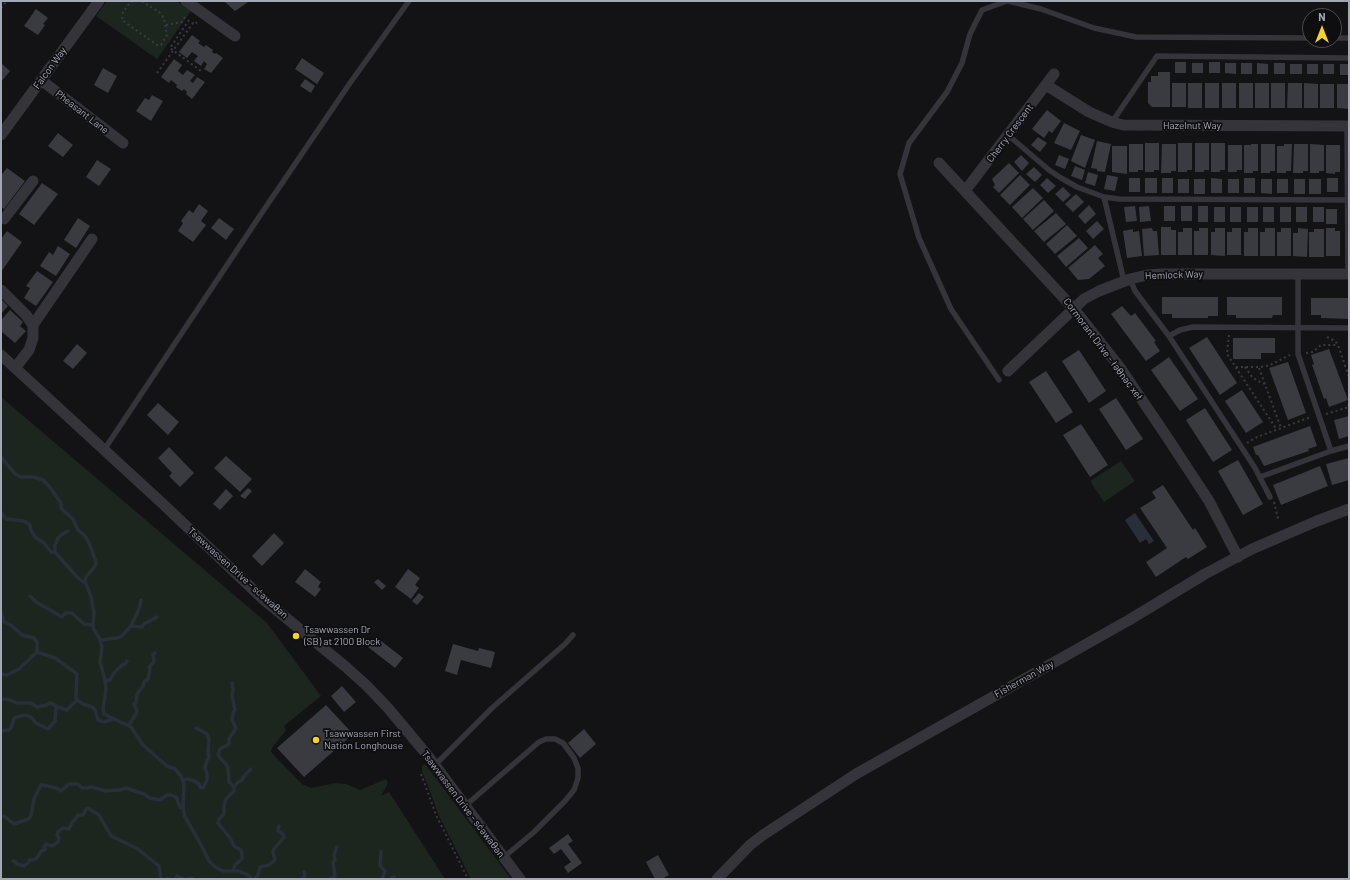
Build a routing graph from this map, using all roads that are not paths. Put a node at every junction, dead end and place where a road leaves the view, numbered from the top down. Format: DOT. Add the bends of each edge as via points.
graph roads {
  1 [pos="99,1"];
  2 [pos="409,1"];
  3 [pos="1007,1"];
  4 [pos="187,6"];
  5 [pos="235,36"];
  6 [pos="1302,38"];
  7 [pos="1349,58"];
  8 [pos="1054,74"];
  9 [pos="41,80"];
  10 [pos="1046,85"];
  11 [pos="1112,122"];
  12 [pos="1348,126"];
  13 [pos="1,135"];
  14 [pos="1008,135"];
  15 [pos="123,144"];
  16 [pos="939,163"];
  17 [pos="34,181"];
  18 [pos="965,191"];
  19 [pos="1104,197"];
  20 [pos="1348,200"];
  21 [pos="2,220"];
  22 [pos="92,239"];
  23 [pos="1298,274"];
  24 [pos="1348,274"];
  25 [pos="1127,280"];
  26 [pos="1,290"];
  27 [pos="1074,309"];
  28 [pos="33,324"];
  29 [pos="1297,328"];
  30 [pos="1349,328"];
  31 [pos="1169,336"];
  32 [pos="1,355"];
  33 [pos="15,368"];
  34 [pos="1008,371"];
  35 [pos="999,380"];
  36 [pos="1349,446"];
  37 [pos="104,451"];
  38 [pos="1331,451"];
  39 [pos="1260,477"];
  40 [pos="1270,497"];
  41 [pos="1349,509"];
  42 [pos="1238,557"];
  43 [pos="573,635"];
  44 [pos="435,765"];
  45 [pos="465,806"];
  46 [pos="504,857"];
  47 [pos="520,879"];
  48 [pos="717,879"];
  1 -- 9 [label="street, Falcon Way"];
  2 -- 37 [label="lane" via="259,217"];
  3 -- 6 [label="lane" via="1041,9 1094,28 1136,37"];
  3 -- 35 [label="lane" via="982,10 970,34 962,63 947,92 910,143 900,174 918,238 951,309"];
  4 -- 5 [label="street"];
  7 -- 11 [label="lane" via="1157,56"];
  8 -- 10 [label="street, Cherry Crescent"];
  9 -- 13 [label="street, Falcon Way"];
  9 -- 15 [label="street, Pheasant Lane"];
  10 -- 11 [label="street, Hazelnut Way" via="1089,112"];
  10 -- 14 [label="street, Cherry Crescent"];
  11 -- 12 [label="street, Hazelnut Way" via="1134,126"];
  12 -- 20 [label="lane"];
  14 -- 18 [label="street, Cherry Crescent"];
  14 -- 19 [label="lane" via="1061,178"];
  16 -- 18 [label="street, Cormorant Drive - łəθnəc xeł"];
  17 -- 21 [label="street"];
  18 -- 27 [label="street, Cormorant Drive - łəθnəc xeł"];
  19 -- 20 [label="lane"];
  19 -- 25 [label="lane"];
  20 -- 24 [label="lane"];
  22 -- 28 [label="street"];
  23 -- 24 [label="street, Hemlock Way"];
  23 -- 25 [label="street, Hemlock Way" via="1161,274"];
  23 -- 29 [label="lane"];
  25 -- 27 [label="street, Hemlock Way" via="1099,290"];
  25 -- 31 [label="lane"];
  26 -- 28 [label="street"];
  27 -- 34 [label="street, Hemlock Way"];
  27 -- 42 [label="street, Cormorant Drive - łəθnəc xeł" via="1121,369 1165,434 1209,501"];
  28 -- 33 [label="street" via="34,338 29,350"];
  29 -- 30 [label="lane"];
  29 -- 31 [label="lane" via="1193,327"];
  29 -- 38 [label="lane" via="1298,356"];
  31 -- 39 [label="lane"];
  32 -- 33 [label="street, Tsawwassen Drive - sc̓əwaθən"];
  33 -- 37 [label="street, Tsawwassen Drive - sc̓əwaθən"];
  36 -- 38 [label="lane"];
  37 -- 44 [label="street, Tsawwassen Drive - sc̓əwaθən" via="263,599 346,666 388,708"];
  38 -- 39 [label="lane"];
  39 -- 40 [label="lane"];
  41 -- 42 [label="street, Fisherman Way"];
  42 -- 48 [label="street, Fisherman Way" via="856,774 763,835"];
  43 -- 44 [label="lane" via="492,708"];
  44 -- 45 [label="street, Tsawwassen Drive - sc̓əwaθən"];
  45 -- 46 [label="street, Tsawwassen Drive - sc̓əwaθən"];
  45 -- 46 [label="lane" via="539,742 555,739 563,743 578,768 574,790 534,832"];
  46 -- 47 [label="street, Tsawwassen Drive - sc̓əwaθən"];
}
